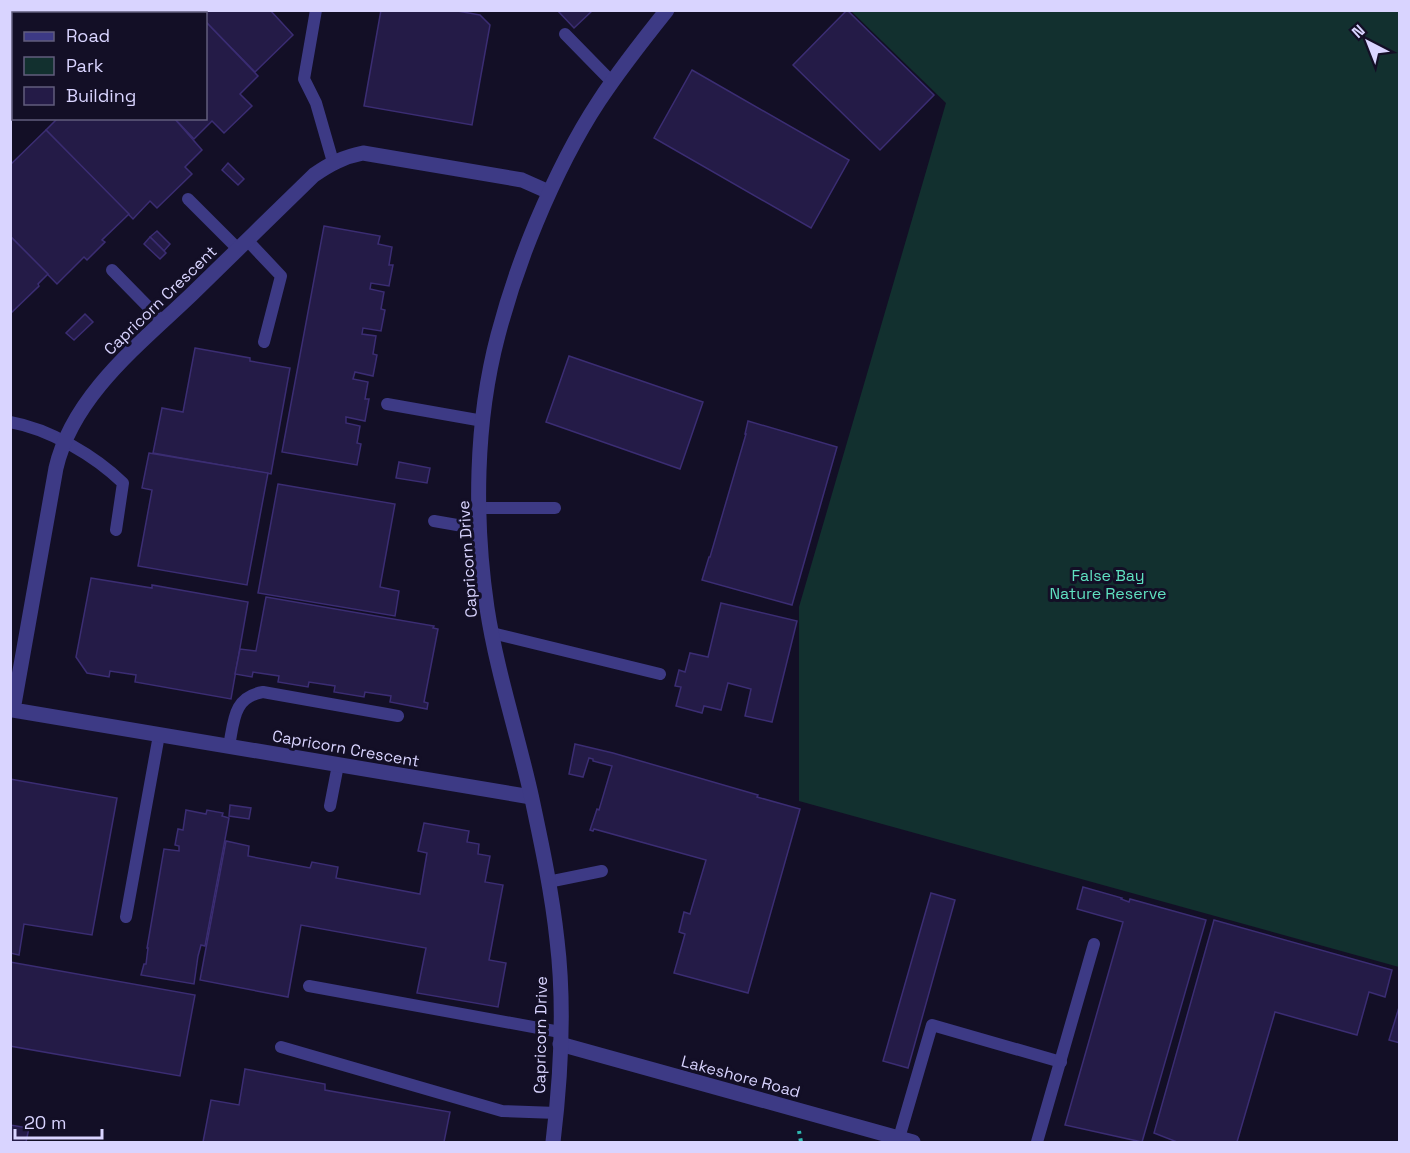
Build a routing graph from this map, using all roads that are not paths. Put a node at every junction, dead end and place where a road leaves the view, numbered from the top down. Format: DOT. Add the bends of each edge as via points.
graph roads {
  1 [pos="316,10"];
  2 [pos="667,10"];
  3 [pos="565,34"];
  4 [pos="612,82"];
  5 [pos="333,162"];
  6 [pos="549,192"];
  7 [pos="188,199"];
  8 [pos="243,245"];
  9 [pos="112,270"];
  10 [pos="163,322"];
  11 [pos="264,342"];
  12 [pos="387,404"];
  13 [pos="483,421"];
  14 [pos="10,422"];
  15 [pos="64,441"];
  16 [pos="479,508"];
  17 [pos="555,508"];
  18 [pos="434,521"];
  19 [pos="480,529"];
  20 [pos="116,530"];
  21 [pos="492,633"];
  22 [pos="660,674"];
  23 [pos="12,710"];
  24 [pos="398,716"];
  25 [pos="159,735"];
  26 [pos="229,746"];
  27 [pos="338,765"];
  28 [pos="531,797"];
  29 [pos="330,806"];
  30 [pos="602,871"];
  31 [pos="548,882"];
  32 [pos="126,917"];
  33 [pos="1094,944"];
  34 [pos="309,986"];
  35 [pos="560,1038"];
  36 [pos="281,1047"];
  37 [pos="1060,1062"];
  38 [pos="557,1113"];
  39 [pos="906,1141"];
  40 [pos="553,1143"];
  41 [pos="1038,1143"];
  1 -- 5 [label="lane" via="304,79 316,103"];
  2 -- 4 [label="street, Capricorn Drive"];
  3 -- 4 [label="lane"];
  4 -- 6 [label="street, Capricorn Drive" via="576,138"];
  5 -- 6 [label="street, Capricorn Crescent" via="363,153 522,180"];
  5 -- 8 [label="street, Capricorn Crescent" via="314,175"];
  6 -- 13 [label="street, Capricorn Drive" via="497,337"];
  7 -- 8 [label="lane"];
  8 -- 10 [label="street, Capricorn Crescent"];
  8 -- 11 [label="lane" via="281,276"];
  9 -- 10 [label="lane"];
  10 -- 15 [label="street, Capricorn Crescent" via="105,379 75,418"];
  12 -- 13 [label="lane"];
  13 -- 16 [label="street, Capricorn Drive"];
  14 -- 15 [label="lane" via="28,425"];
  15 -- 20 [label="lane" via="104,464 123,483"];
  15 -- 23 [label="street, Capricorn Crescent"];
  16 -- 17 [label="lane"];
  16 -- 19 [label="street, Capricorn Drive"];
  18 -- 19 [label="lane"];
  19 -- 21 [label="street, Capricorn Drive"];
  21 -- 22 [label="lane"];
  21 -- 28 [label="street, Capricorn Drive"];
  23 -- 25 [label="street, Capricorn Crescent"];
  24 -- 26 [label="lane" via="263,692 239,705"];
  25 -- 26 [label="street, Capricorn Crescent"];
  25 -- 32 [label="lane"];
  26 -- 27 [label="street, Capricorn Crescent"];
  27 -- 28 [label="street, Capricorn Crescent"];
  27 -- 29 [label="lane"];
  28 -- 31 [label="street, Capricorn Drive"];
  30 -- 31 [label="lane"];
  31 -- 35 [label="street, Capricorn Drive" via="560,976"];
  33 -- 37 [label="lane"];
  34 -- 35 [label="lane"];
  35 -- 38 [label="street, Capricorn Drive"];
  35 -- 39 [label="street, Lakeshore Road"];
  36 -- 38 [label="lane" via="502,1111"];
  37 -- 39 [label="lane" via="932,1025"];
  37 -- 41 [label="lane"];
  38 -- 40 [label="street, Capricorn Drive"];
}
